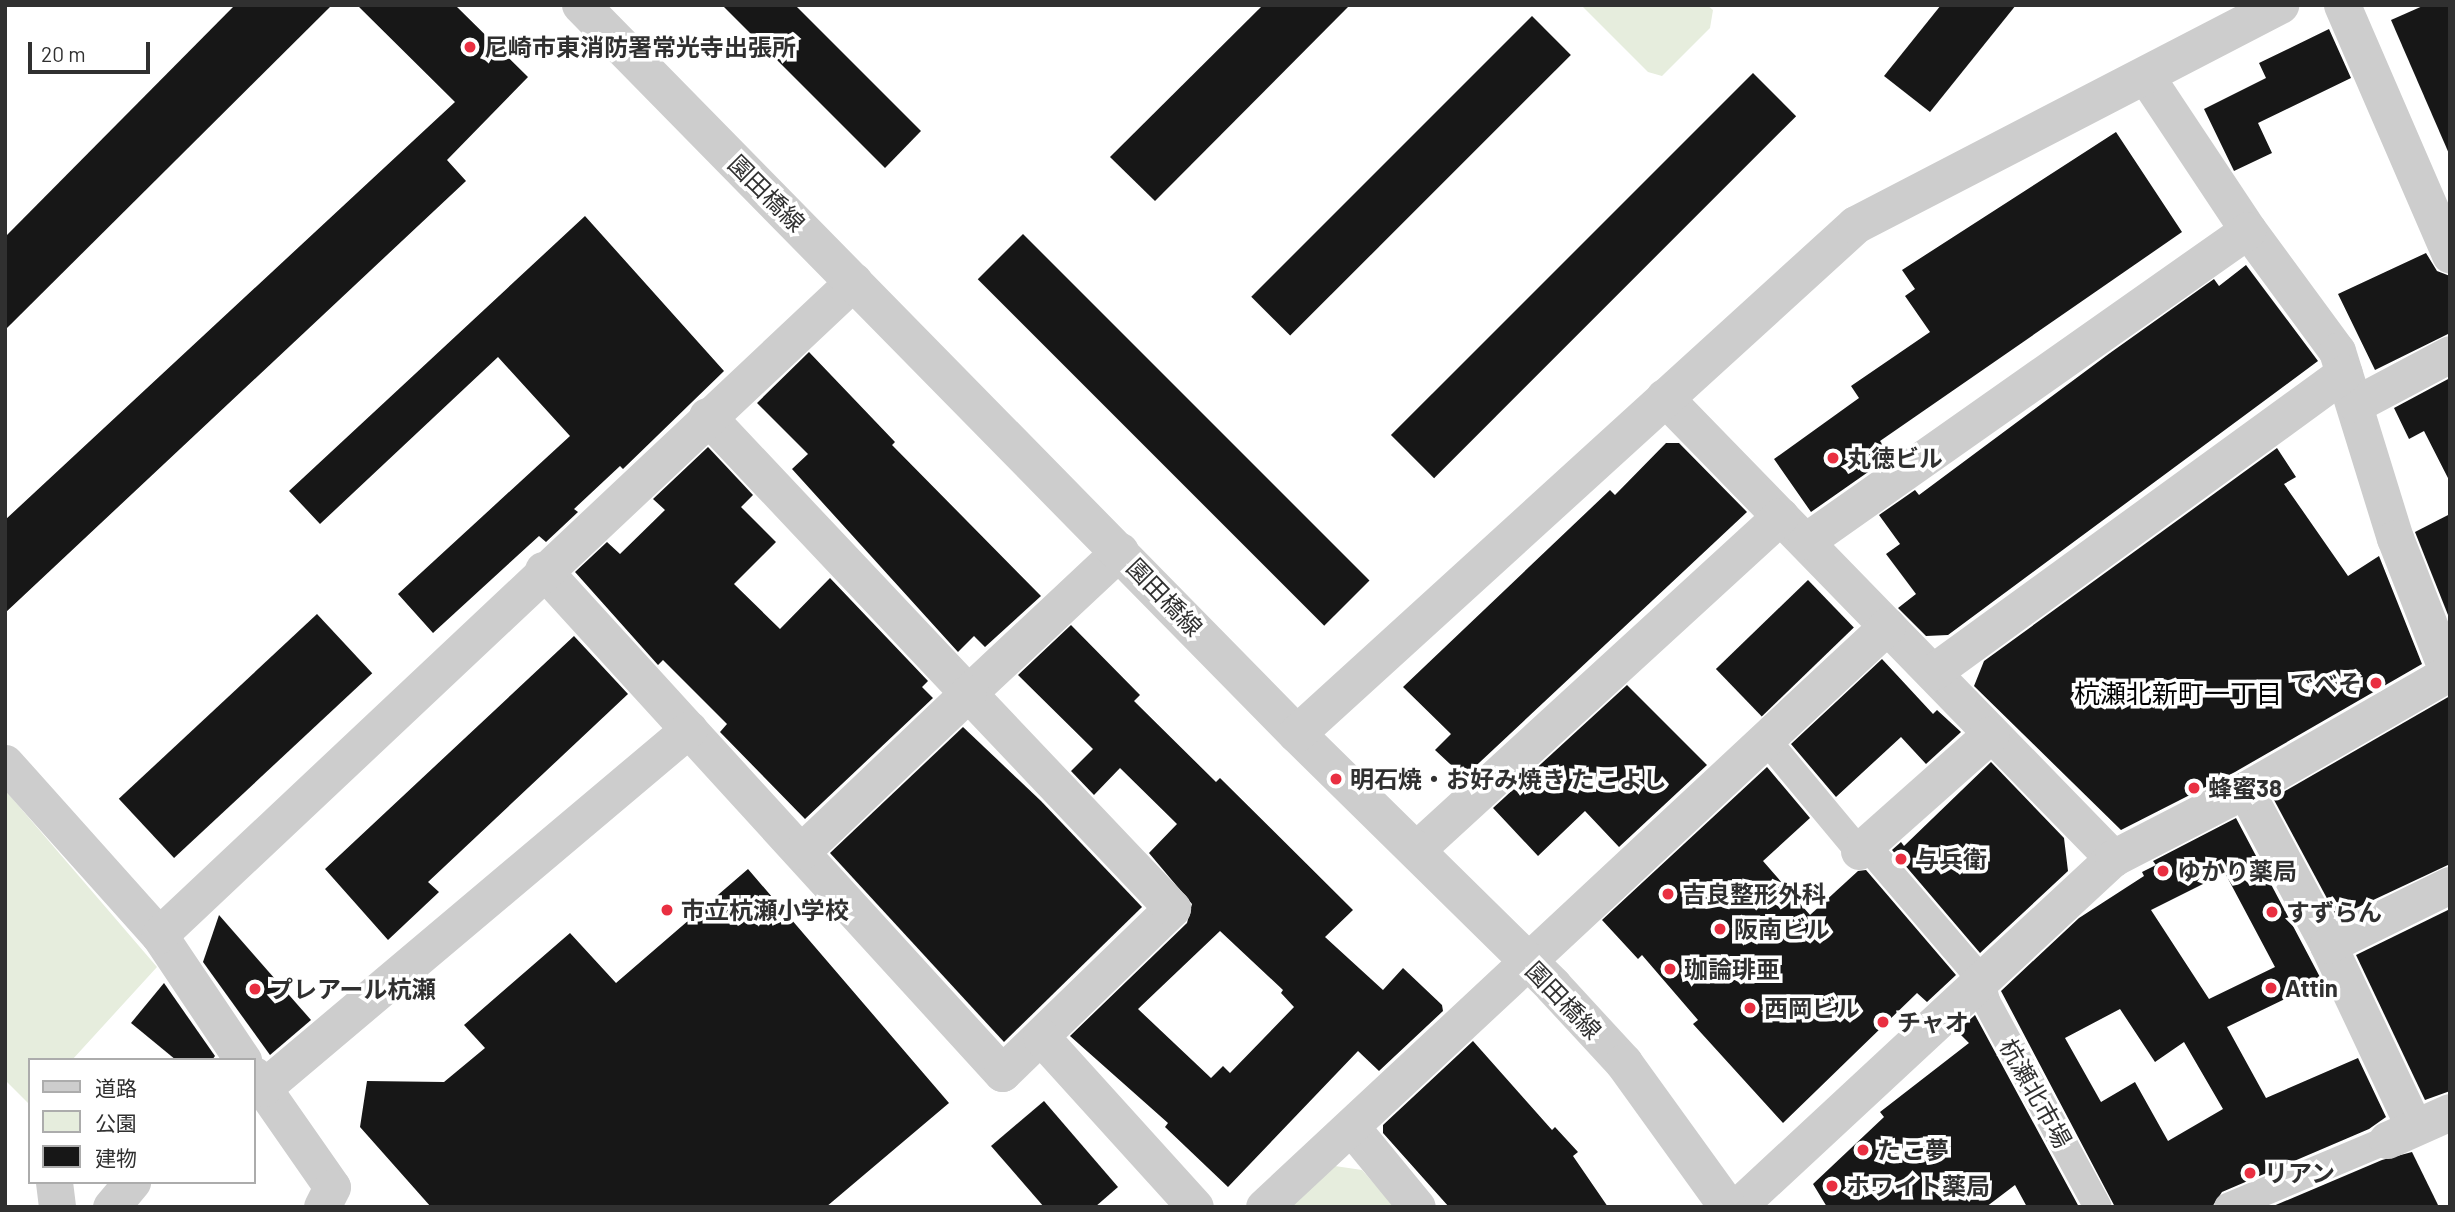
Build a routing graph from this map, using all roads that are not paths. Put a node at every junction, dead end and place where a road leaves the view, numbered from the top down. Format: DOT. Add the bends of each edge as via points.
graph roads {
  1 [pos="581,5"];
  2 [pos="2280,5"];
  3 [pos="2342,5"];
  4 [pos="2145,75"];
  5 [pos="2248,230"];
  6 [pos="2450,255"];
  7 [pos="854,281"];
  8 [pos="2450,354"];
  9 [pos="2350,389"];
  10 [pos="1664,397"];
  11 [pos="707,416"];
  12 [pos="1793,528"];
  13 [pos="1120,551"];
  14 [pos="543,570"];
  15 [pos="1887,626"];
  16 [pos="1933,672"];
  17 [pos="2449,672"];
  18 [pos="968,692"];
  19 [pos="689,729"];
  20 [pos="1297,734"];
  21 [pos="1991,734"];
  22 [pos="1764,737"];
  23 [pos="5,763"];
  24 [pos="2245,790"];
  25 [pos="1863,848"];
  26 [pos="1417,849"];
  27 [pos="802,851"];
  28 [pos="2113,858"];
  29 [pos="2450,885"];
  30 [pos="159,935"];
  31 [pos="2329,946"];
  32 [pos="1528,961"];
  33 [pos="1980,978"];
  34 [pos="1041,1037"];
  35 [pos="241,1058"];
  36 [pos="256,1060"];
  37 [pos="256,1080"];
  38 [pos="2450,1112"];
  39 [pos="2397,1126"];
  40 [pos="1352,1128"];
  41 [pos="54,1184"];
  42 [pos="130,1184"];
  43 [pos="57,1207"];
  44 [pos="111,1207"];
  45 [pos="322,1207"];
  46 [pos="1195,1207"];
  47 [pos="1264,1207"];
  48 [pos="1418,1207"];
  49 [pos="1728,1207"];
  50 [pos="1737,1207"];
  51 [pos="2098,1207"];
  52 [pos="2228,1207"];
  1 -- 7 [label="street, 園田橋線"];
  2 -- 4 [label="street"];
  3 -- 6 [label="street"];
  4 -- 5 [label="street"];
  4 -- 10 [label="street" via="1856,225"];
  5 -- 9 [label="street" via="2337,351"];
  5 -- 12 [label="street"];
  7 -- 11 [label="street"];
  7 -- 13 [label="street, 園田橋線"];
  8 -- 9 [label="street"];
  9 -- 16 [label="street"];
  9 -- 17 [label="street" via="2395,538"];
  10 -- 12 [label="street"];
  10 -- 20 [label="street"];
  11 -- 14 [label="street"];
  11 -- 18 [label="street"];
  12 -- 15 [label="street"];
  12 -- 26 [label="street"];
  13 -- 18 [label="street"];
  13 -- 20 [label="street, 園田橋線"];
  14 -- 19 [label="street"];
  14 -- 30 [label="street"];
  15 -- 16 [label="street"];
  15 -- 22 [label="street"];
  16 -- 21 [label="street"];
  17 -- 24 [label="street"];
  18 -- 27 [label="street"];
  18 -- 34 [label="street" via="1172,908 1085,988"];
  19 -- 27 [label="street"];
  19 -- 36 [label="street"];
  20 -- 26 [label="street, 園田橋線"];
  21 -- 25 [label="street"];
  21 -- 28 [label="street"];
  22 -- 25 [label="street"];
  22 -- 32 [label="street"];
  23 -- 30 [label="street"];
  24 -- 28 [label="street"];
  24 -- 31 [label="street"];
  25 -- 33 [label="street"];
  26 -- 32 [label="street, 園田橋線"];
  27 -- 34 [label="street" via="1002,1073"];
  28 -- 33 [label="street"];
  29 -- 31 [label="street"];
  30 -- 35 [label="street"];
  31 -- 39 [label="street"];
  32 -- 40 [label="street"];
  32 -- 49 [label="street, 園田橋線" via="1623,1063"];
  33 -- 50 [label="street"];
  33 -- 51 [label="street, 杭瀬北市場" via="1986,1001"];
  34 -- 46 [label="street"];
  37 -- 45 [label="street" via="332,1187"];
  38 -- 39 [label="street"];
  39 -- 52 [label="street"];
  40 -- 47 [label="street"];
  40 -- 48 [label="street"];
  41 -- 43 [label="street"];
  42 -- 44 [label="street"];
}
